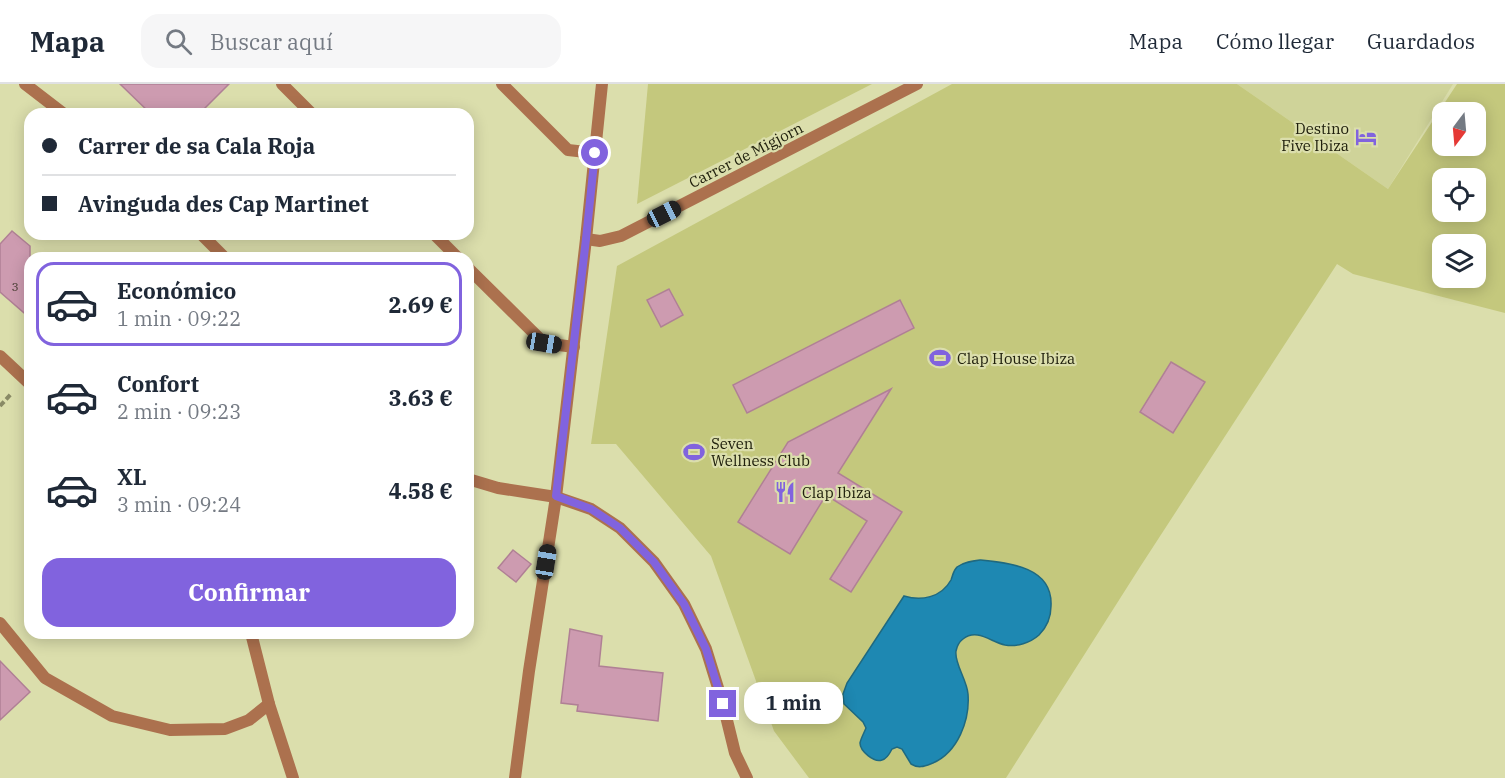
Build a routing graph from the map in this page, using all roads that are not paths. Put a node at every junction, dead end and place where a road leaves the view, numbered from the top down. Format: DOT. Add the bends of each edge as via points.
graph roads {
  1 [pos="26,84"];
  2 [pos="282,84"];
  3 [pos="502,84"];
  4 [pos="602,84"];
  5 [pos="917,84"];
  6 [pos="56,108"];
  7 [pos="306,108"];
  8 [pos="595,153"];
  9 [pos="586,239"];
  10 [pos="207,240"];
  11 [pos="440,240"];
  12 [pos="219,252"];
  13 [pos="452,252"];
  14 [pos="474,274"];
  15 [pos="574,348"];
  16 [pos="0,356"];
  17 [pos="24,378"];
  18 [pos="474,481"];
  19 [pos="556,496"];
  20 [pos="0,623"];
  21 [pos="253,639"];
  22 [pos="269,704"];
  23 [pos="293,778"];
  24 [pos="515,778"];
  25 [pos="747,778"];
  1 -- 6 [label="street"];
  2 -- 7 [label="street"];
  3 -- 8 [label="street" via="568,150"];
  4 -- 8 [label="street"];
  5 -- 9 [label="street, Carrer de Migjorn" via="621,236 600,241"];
  8 -- 9 [label="street"];
  9 -- 15 [label="street"];
  10 -- 12 [label="street"];
  11 -- 13 [label="street"];
  14 -- 15 [label="street" via="544,343"];
  15 -- 19 [label="street"];
  16 -- 17 [label="street"];
  18 -- 19 [label="street" via="498,489"];
  19 -- 24 [label="street"];
  19 -- 25 [label="street" via="591,509 620,528 654,562 684,604 706,649 735,753"];
  20 -- 22 [label="street" via="45,678 112,716 170,730 225,729 249,720"];
  21 -- 22 [label="street"];
  22 -- 23 [label="street"];
}
